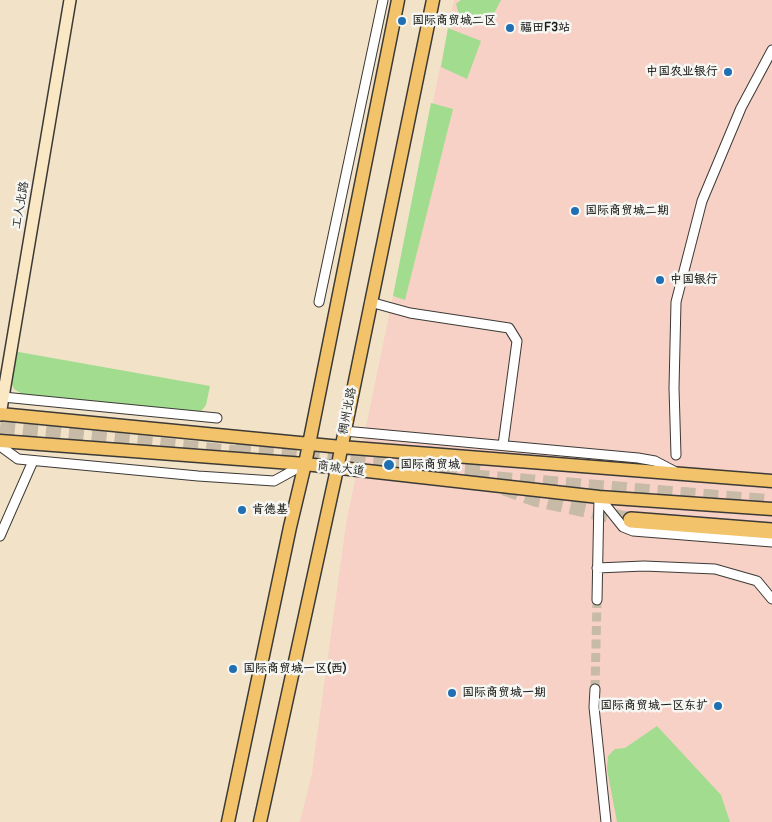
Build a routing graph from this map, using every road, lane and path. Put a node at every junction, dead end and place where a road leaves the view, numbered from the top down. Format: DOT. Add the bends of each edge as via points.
graph roads {
  1 [pos="70,0"];
  2 [pos="383,0"];
  3 [pos="398,0"];
  4 [pos="433,0"];
  5 [pos="772,50"];
  6 [pos="319,302"];
  7 [pos="370,302"];
  8 [pos="3,397"];
  9 [pos="0,414"];
  10 [pos="217,418"];
  11 [pos="344,431"];
  12 [pos="0,441"];
  13 [pos="310,442"];
  14 [pos="0,446"];
  15 [pos="503,446"];
  16 [pos="341,447"];
  17 [pos="676,454"];
  18 [pos="33,461"];
  19 [pos="305,464"];
  20 [pos="337,469"];
  21 [pos="678,474"];
  22 [pos="772,481"];
  23 [pos="599,497"];
  24 [pos="772,509"];
  25 [pos="631,520"];
  26 [pos="772,531"];
  27 [pos="0,536"];
  28 [pos="772,542"];
  29 [pos="597,568"];
  30 [pos="772,599"];
  31 [pos="597,600"];
  32 [pos="595,689"];
  33 [pos="228,822"];
  34 [pos="260,822"];
  35 [pos="606,822"];
  1 -- 8 [label="street, 工人北路"];
  2 -- 6 [label="street"];
  3 -- 13 [label="main road"];
  4 -- 7 [label="main road, 稠州北路"];
  5 -- 17 [label="street" via="740,108 702,201 676,302"];
  7 -- 11 [label="main road, 稠州北路"];
  7 -- 15 [label="street" via="410,313 509,328 517,341"];
  8 -- 9 [label="street, 工人北路"];
  8 -- 10 [label="street"];
  9 -- 13 [label="main road, 商城大道"];
  11 -- 15 [label="street"];
  11 -- 16 [label="main road, 稠州北路"];
  12 -- 19 [label="main road, 商城大道"];
  13 -- 16 [label="main road, 商城大道"];
  13 -- 19 [label="main road"];
  14 -- 18 [label="street" via="18,459"];
  15 -- 21 [label="street" via="638,458 655,461"];
  16 -- 20 [label="main road, 稠州北路"];
  16 -- 21 [label="main road, 商城大道"];
  18 -- 19 [label="street" via="274,481"];
  18 -- 27 [label="street"];
  19 -- 20 [label="main road, 商城大道"];
  19 -- 33 [label="main road"];
  20 -- 23 [label="main road, 商城大道"];
  20 -- 34 [label="main road, 稠州北路"];
  21 -- 22 [label="main road, 商城大道"];
  23 -- 24 [label="main road, 商城大道"];
  23 -- 28 [label="street" via="623,527 633,531"];
  23 -- 29 [label="street"];
  25 -- 26 [label="highway"];
  29 -- 30 [label="street" via="715,569 757,581"];
  29 -- 31 [label="street"];
  32 -- 35 [label="street"];
}
